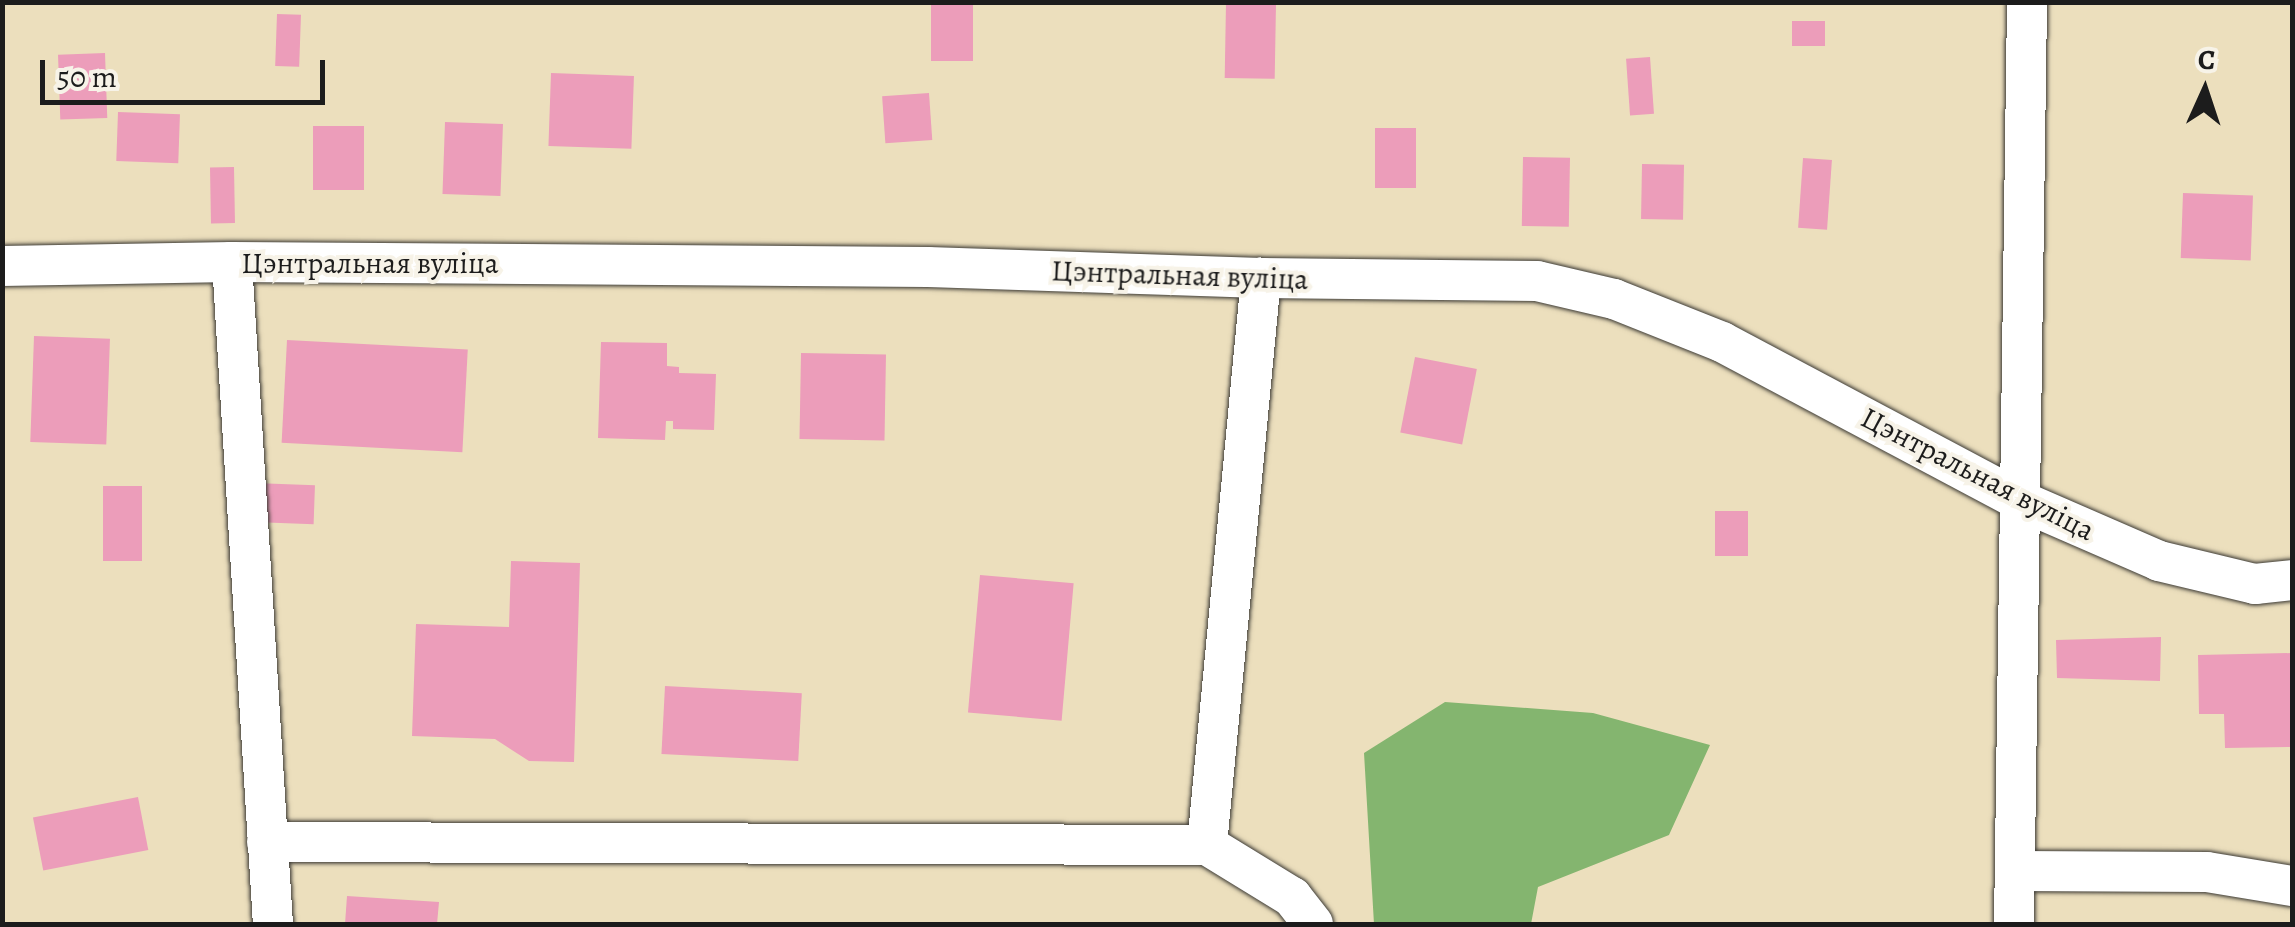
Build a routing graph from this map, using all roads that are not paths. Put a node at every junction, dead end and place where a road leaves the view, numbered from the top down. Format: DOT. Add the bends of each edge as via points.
graph roads {
  1 [pos="2026,2"];
  2 [pos="232,262"];
  3 [pos="2,266"];
  4 [pos="1261,278"];
  5 [pos="2018,500"];
  6 [pos="2292,580"];
  7 [pos="267,842"];
  8 [pos="1207,845"];
  9 [pos="2017,871"];
  10 [pos="2292,886"];
  11 [pos="273,924"];
  12 [pos="1313,924"];
  13 [pos="2014,924"];
  1 -- 5 [label="street"];
  2 -- 3 [label="street, Цэнтральная вуліца"];
  2 -- 4 [label="street, Цэнтральная вуліца" via="928,266"];
  2 -- 7 [label="street"];
  4 -- 5 [label="street, Цэнтральная вуліца" via="1537,281 1614,299 1722,342"];
  4 -- 8 [label="street"];
  5 -- 6 [label="street, Цэнтральная вуліца" via="2159,562 2255,584"];
  5 -- 9 [label="street"];
  7 -- 8 [label="street"];
  7 -- 11 [label="street"];
  8 -- 12 [label="street" via="1292,898"];
  9 -- 10 [label="street" via="2207,872"];
  9 -- 13 [label="street"];
}
